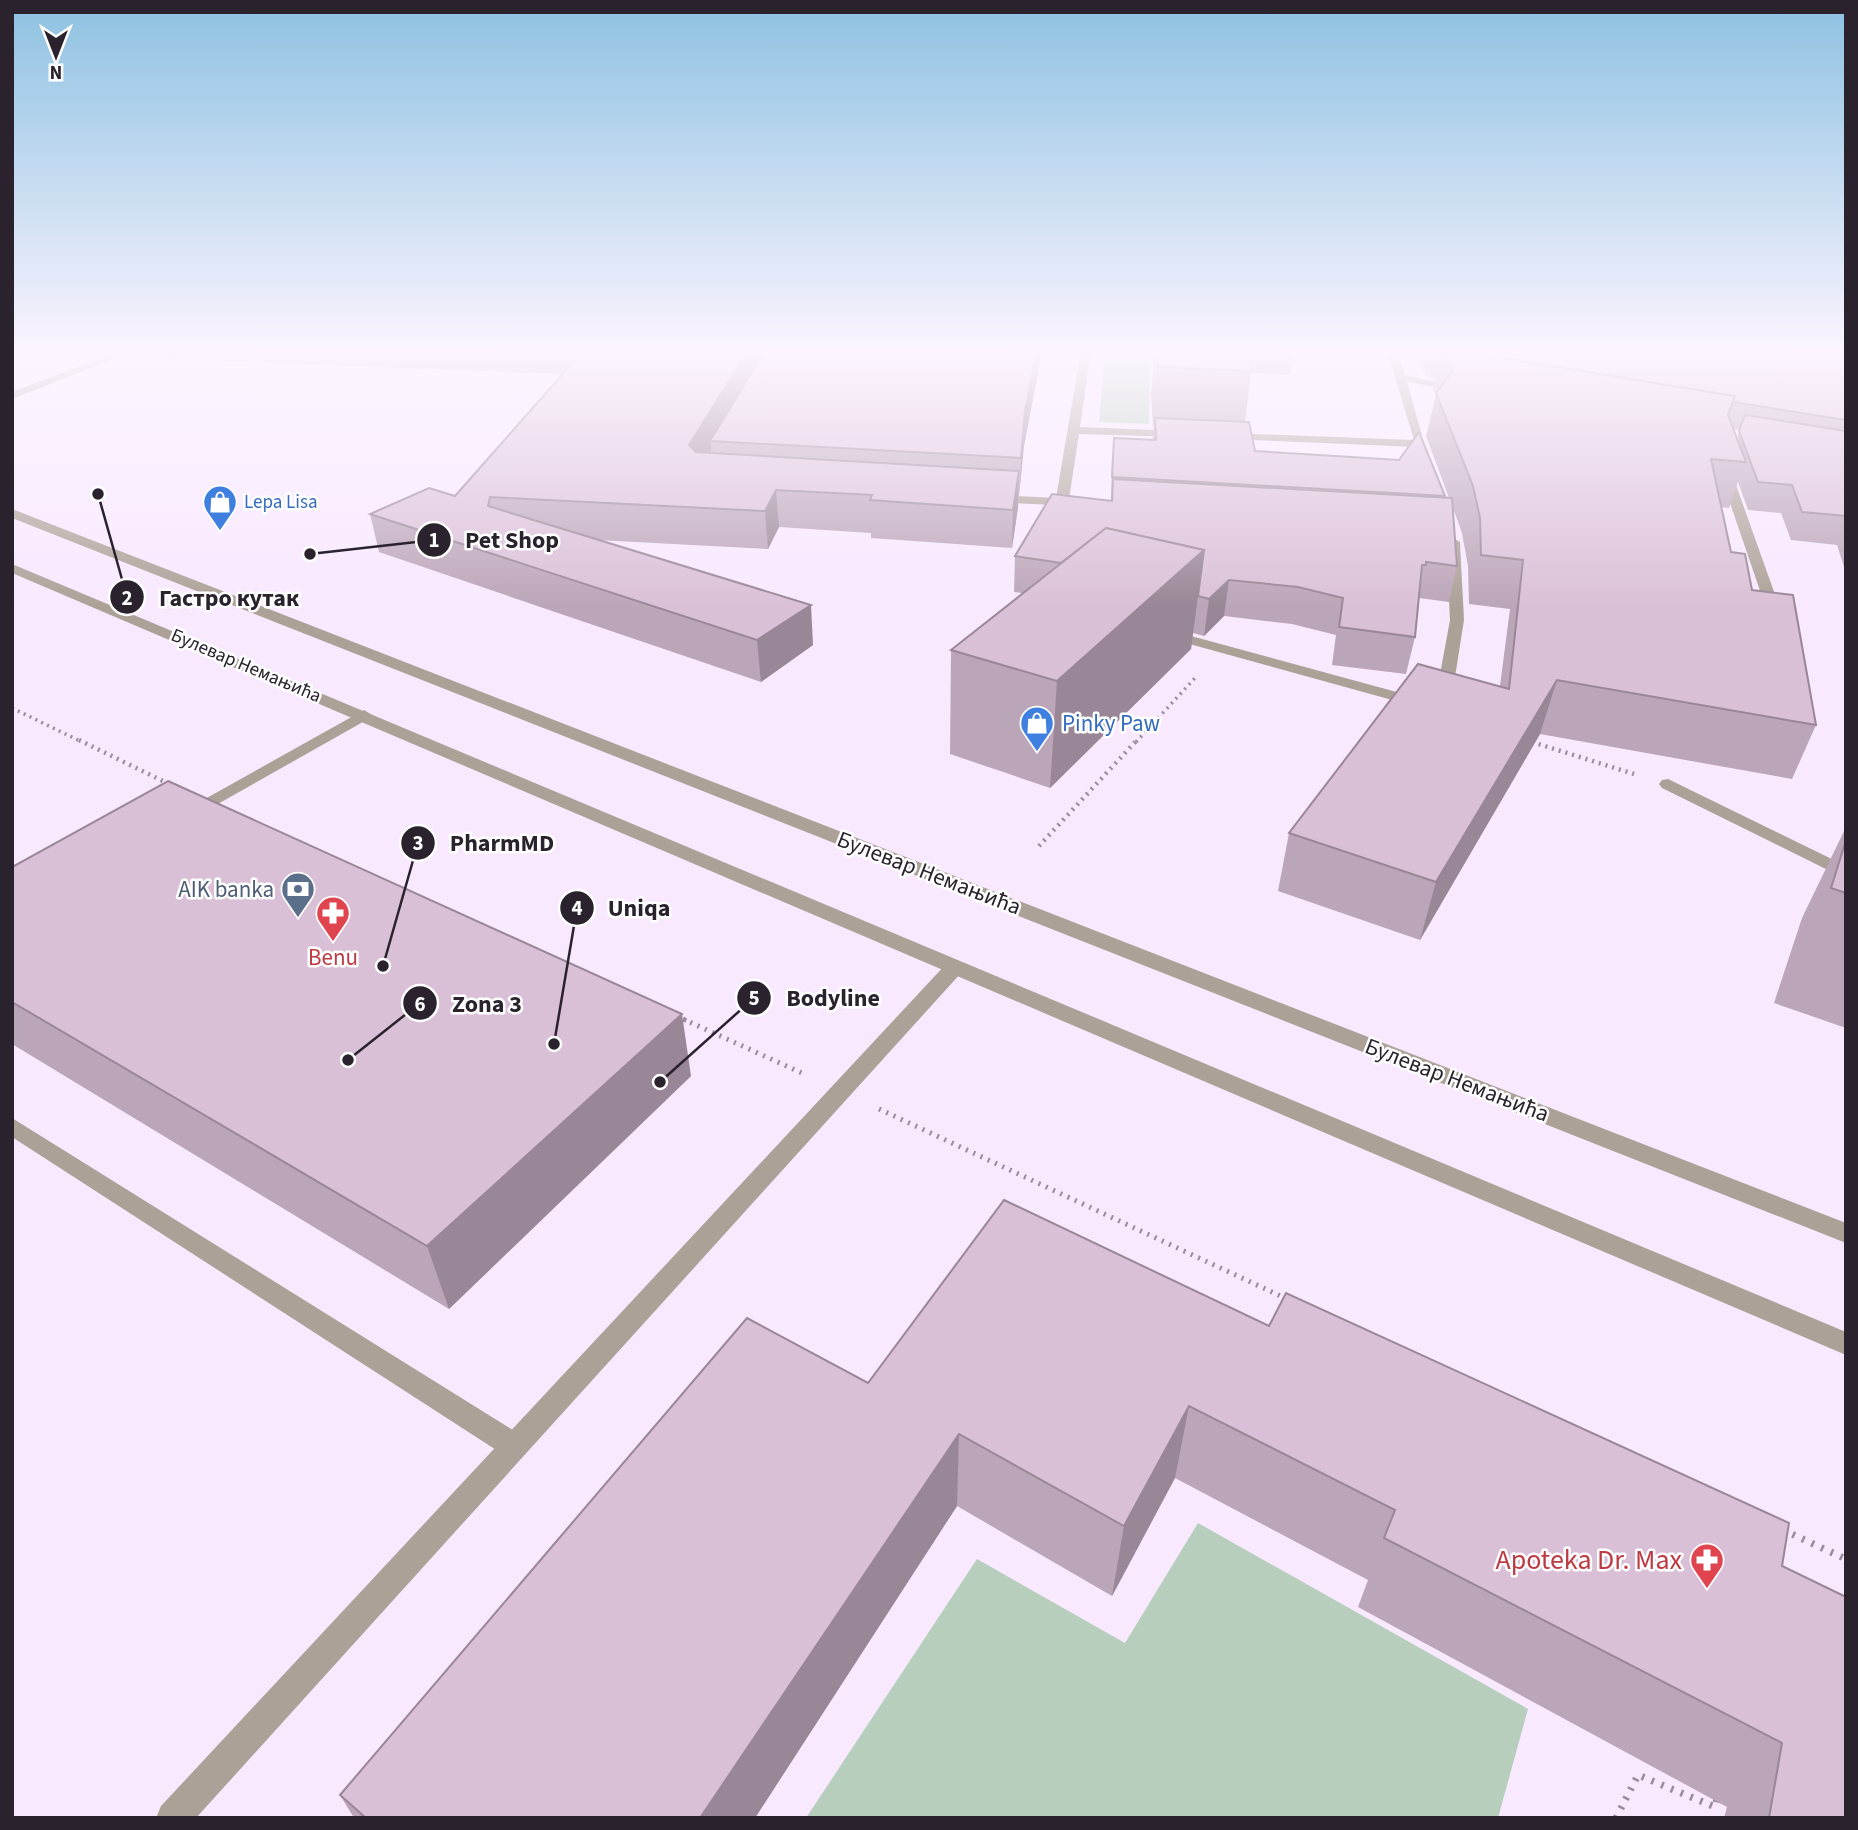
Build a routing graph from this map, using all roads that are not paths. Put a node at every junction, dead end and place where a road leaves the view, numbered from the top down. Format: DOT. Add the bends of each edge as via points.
graph roads {
  1 [pos="1072,436"];
  2 [pos="1231,436"];
  3 [pos="1418,436"];
  4 [pos="1420,444"];
  5 [pos="1721,458"];
  6 [pos="1429,468"];
  7 [pos="985,499"];
  8 [pos="1062,502"];
  9 [pos="1089,504"];
  10 [pos="12,513"];
  11 [pos="1451,526"];
  12 [pos="12,568"];
  13 [pos="1777,622"];
  14 [pos="1149,628"];
  15 [pos="364,715"];
  16 [pos="1668,784"];
  17 [pos="173,822"];
  18 [pos="1846,873"];
  19 [pos="954,968"];
  20 [pos="12,1126"];
  21 [pos="1846,1233"];
  22 [pos="1846,1344"];
  23 [pos="514,1446"];
  24 [pos="173,1818"];
  1 -- 8 [label="street"];
  2 -- 4 [label="street"];
  3 -- 4 [label="street"];
  4 -- 6 [label="street"];
  5 -- 13 [label="street"];
  7 -- 8 [label="street"];
  8 -- 9 [label="street"];
  10 -- 21 [label="street, Булевар Немањића"];
  11 -- 14 [label="street" via="1458,571 1458,618 1453,663 1440,710"];
  12 -- 15 [label="street, Булевар Немањића"];
  15 -- 17 [label="street, Булевар Немањића"];
  15 -- 19 [label="street, Булевар Немањића"];
  16 -- 18 [label="street"];
  19 -- 22 [label="street, Булевар Немањића"];
  19 -- 23 [label="street"];
  20 -- 23 [label="street"];
  23 -- 24 [label="street"];
}
